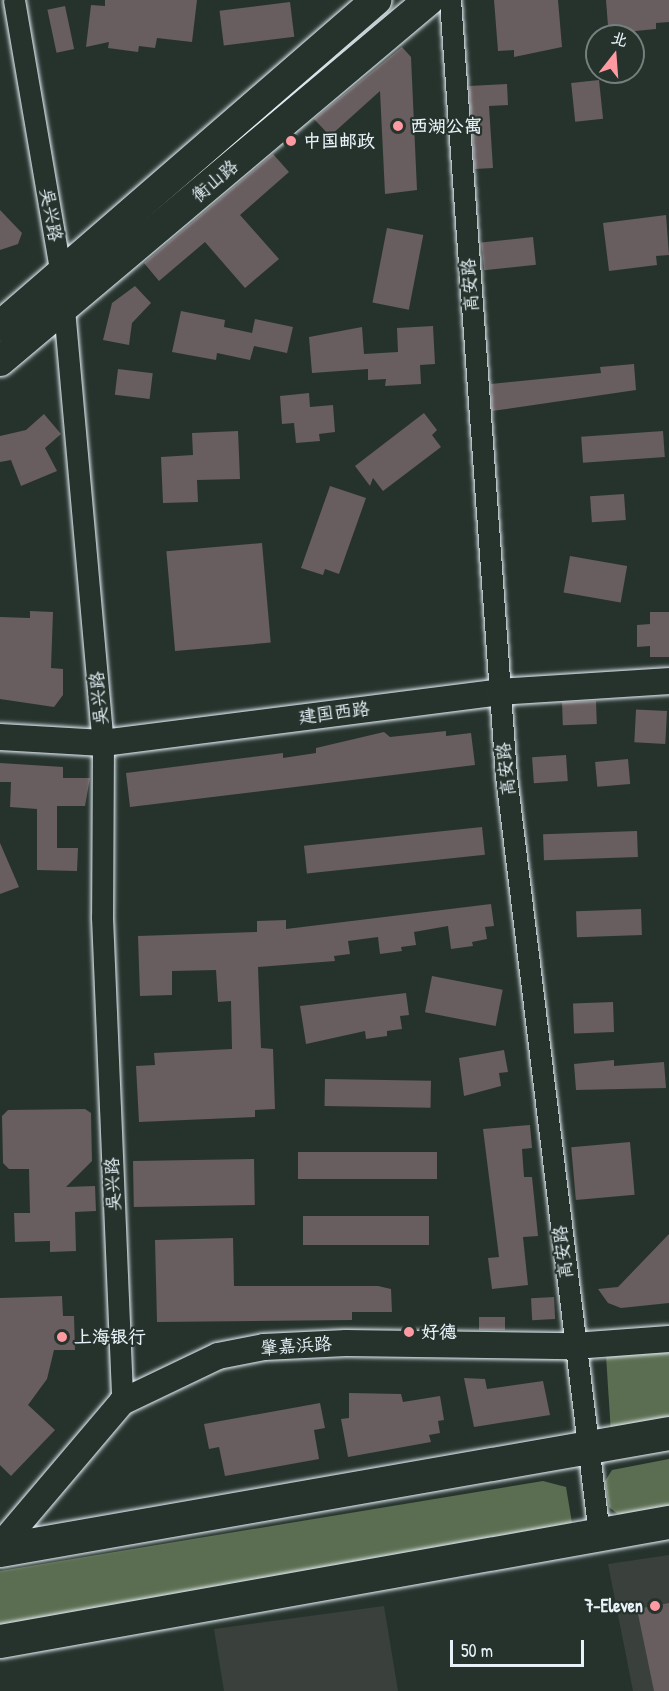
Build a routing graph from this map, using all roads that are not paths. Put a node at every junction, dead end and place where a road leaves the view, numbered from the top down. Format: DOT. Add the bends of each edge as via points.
graph roads {
  1 [pos="14,0"];
  2 [pos="377,0"];
  3 [pos="429,0"];
  4 [pos="450,0"];
  5 [pos="61,274"];
  6 [pos="63,308"];
  7 [pos="0,326"];
  8 [pos="0,361"];
  9 [pos="669,681"];
  10 [pos="499,692"];
  11 [pos="0,737"];
  12 [pos="103,743"];
  13 [pos="669,1339"];
  14 [pos="574,1346"];
  15 [pos="122,1402"];
  16 [pos="669,1433"];
  17 [pos="587,1447"];
  18 [pos="669,1522"];
  19 [pos="599,1535"];
  20 [pos="0,1548"];
  21 [pos="0,1641"];
  1 -- 5 [label="street, 吴兴路"];
  2 -- 5 [label="main road, 衡山路"];
  3 -- 6 [label="main road, 衡山路"];
  4 -- 10 [label="street, 高安路"];
  5 -- 6 [label="street, 吴兴路"];
  5 -- 7 [label="main road, 衡山路"];
  6 -- 8 [label="main road, 衡山路"];
  6 -- 12 [label="street, 吴兴路"];
  9 -- 10 [label="street, 建国西路"];
  10 -- 12 [label="street, 建国西路"];
  10 -- 14 [label="street, 高安路"];
  11 -- 12 [label="street, 建国西路"];
  12 -- 15 [label="street, 吴兴路" via="102,917"];
  13 -- 14 [label="street, 肇嘉浜路"];
  14 -- 15 [label="street, 肇嘉浜路" via="346,1343 264,1347 218,1356"];
  14 -- 17 [label="street, 高安路"];
  15 -- 20 [label="street, 肇嘉浜路"];
  16 -- 17 [label="main road, 肇嘉浜路"];
  17 -- 19 [label="street, 高安路"];
  17 -- 20 [label="main road, 肇嘉浜路"];
  18 -- 19 [label="main road"];
  19 -- 21 [label="main road"];
}
